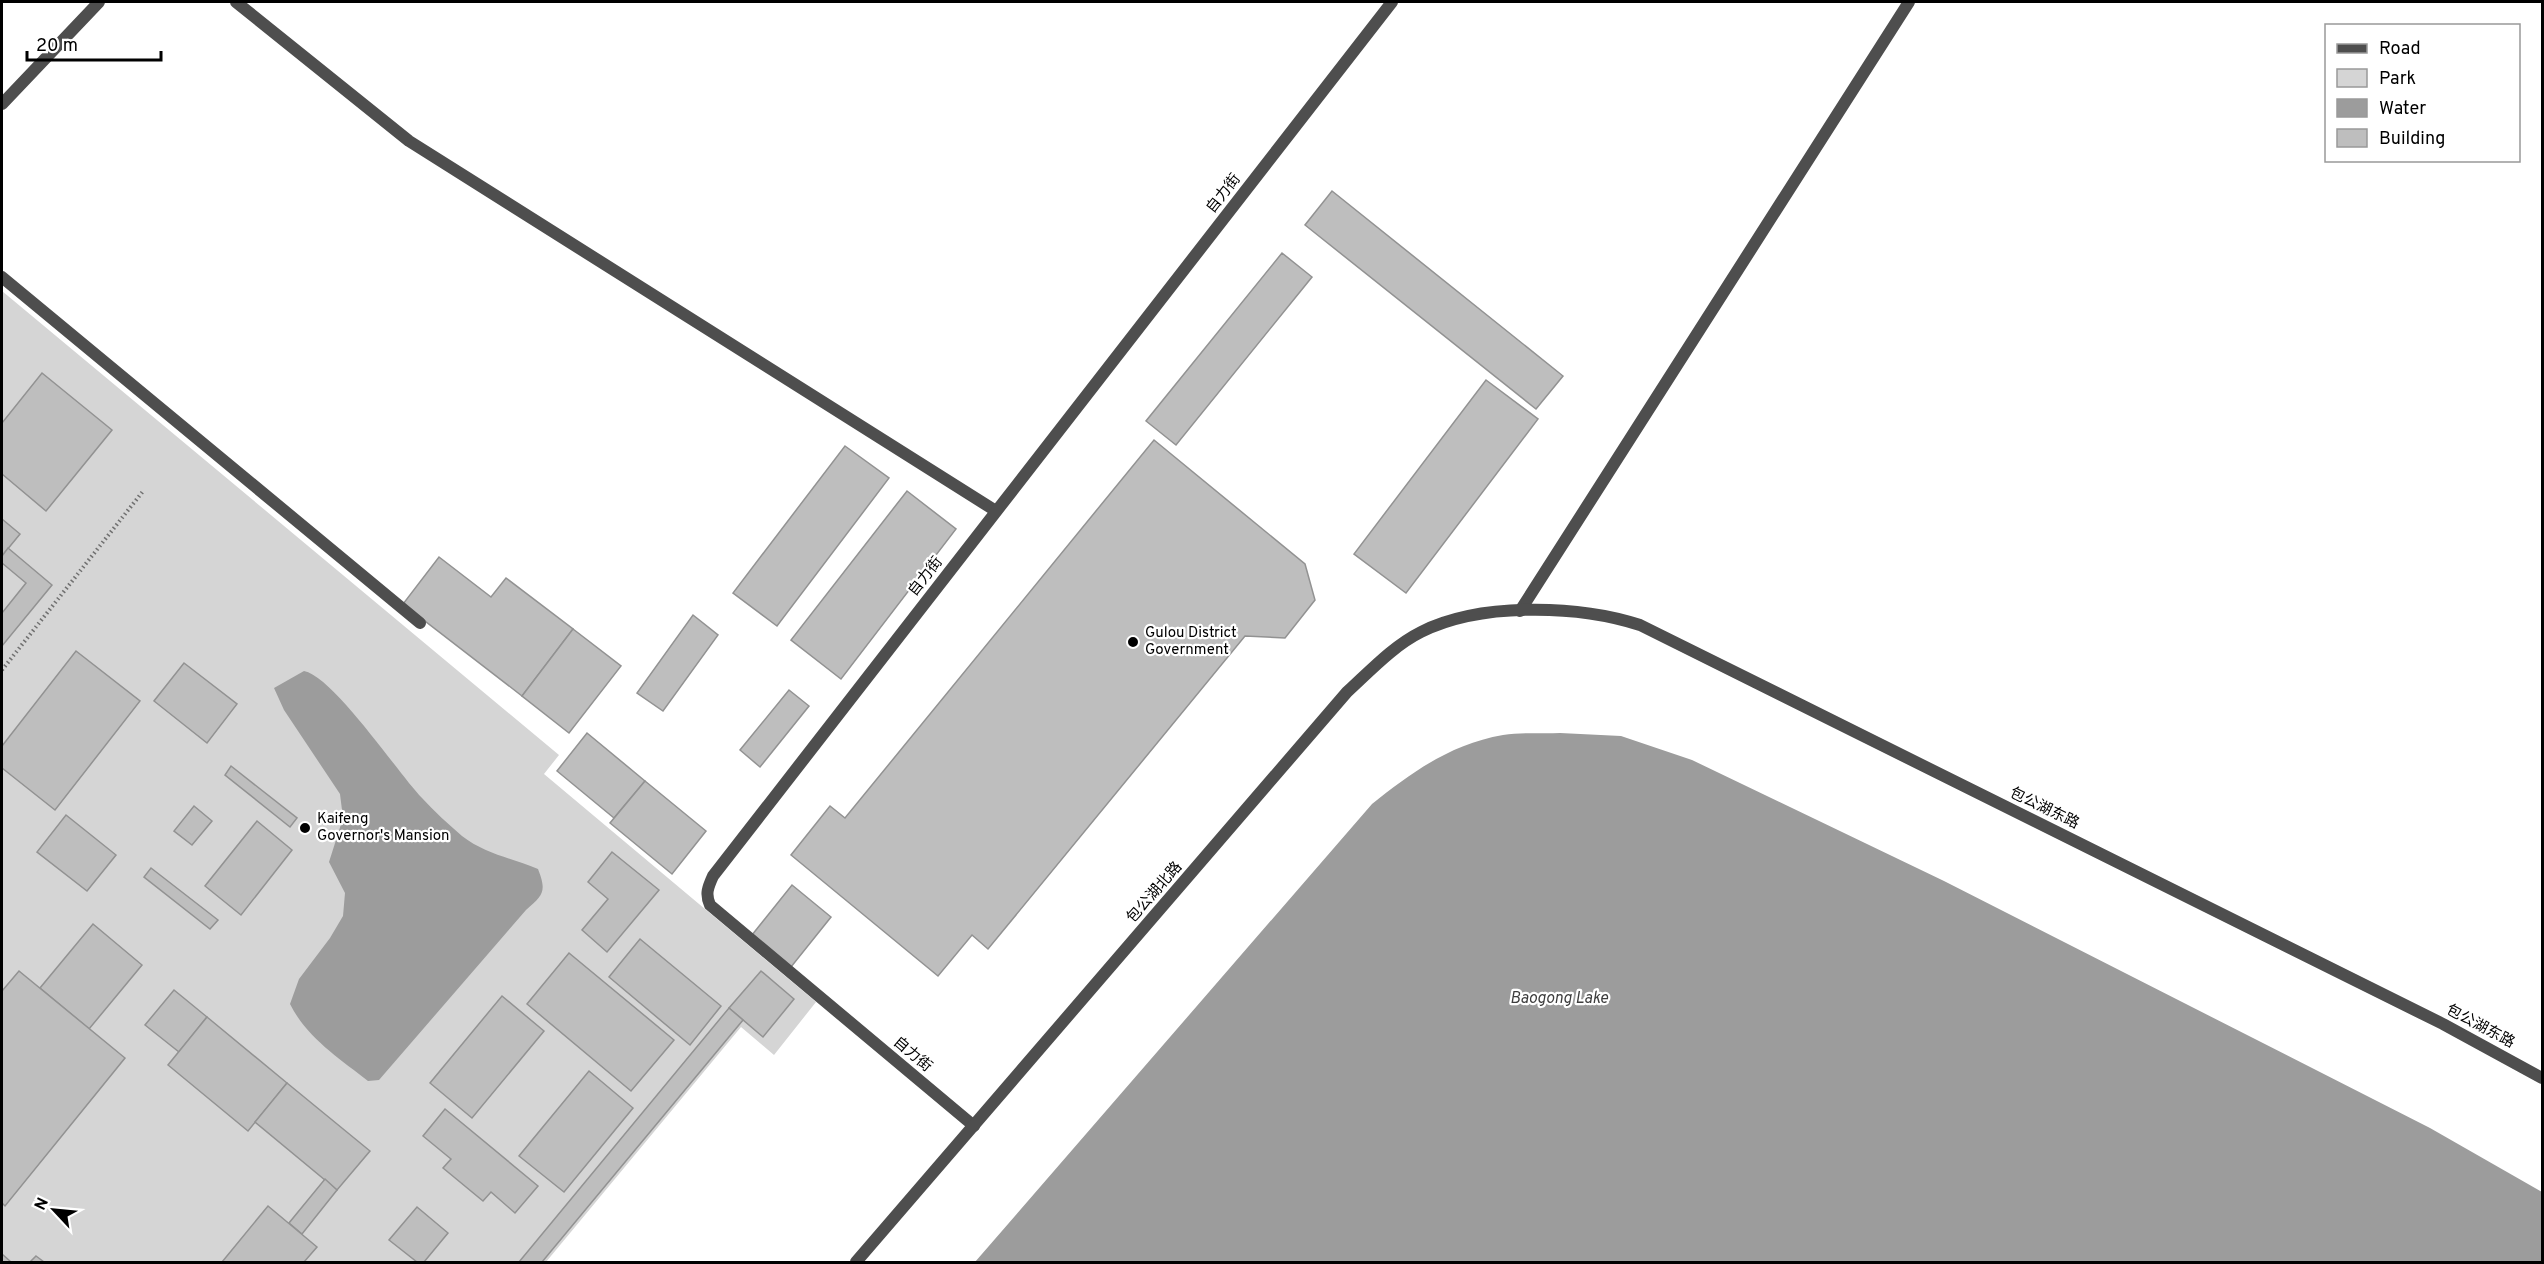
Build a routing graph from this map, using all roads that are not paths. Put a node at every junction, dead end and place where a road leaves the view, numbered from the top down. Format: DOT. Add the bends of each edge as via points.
graph roads {
  1 [pos="99,2"];
  2 [pos="236,2"];
  3 [pos="1392,2"];
  4 [pos="1909,2"];
  5 [pos="2,104"];
  6 [pos="2,277"];
  7 [pos="996,512"];
  8 [pos="1520,611"];
  9 [pos="420,623"];
  10 [pos="2542,1078"];
  11 [pos="974,1126"];
  12 [pos="856,1263"];
  1 -- 5 [label="street"];
  2 -- 7 [label="street" via="409,141"];
  3 -- 7 [label="street, 自力街"];
  4 -- 8 [label="street"];
  6 -- 9 [label="street"];
  7 -- 11 [label="street, 自力街" via="707,888 710,905"];
  8 -- 10 [label="street, 包公湖东路" via="1589,612 1640,625 2432,1018"];
  8 -- 11 [label="street, 包公湖北路" via="1470,614 1420,632 1398,646 1347,692"];
  11 -- 12 [label="street, 包公湖北路"];
}
